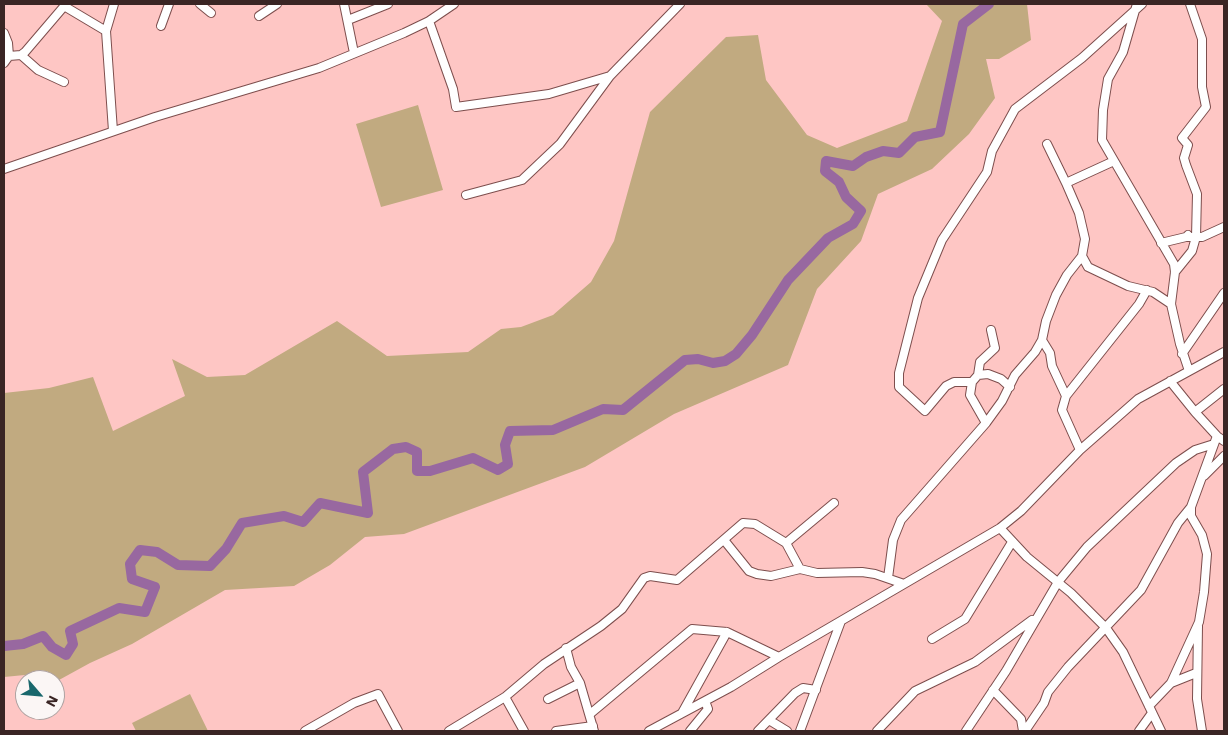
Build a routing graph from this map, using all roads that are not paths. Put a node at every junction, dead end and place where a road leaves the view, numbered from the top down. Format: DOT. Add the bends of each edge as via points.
graph roads {
  1 [pos="114,4"];
  2 [pos="169,4"];
  3 [pos="200,4"];
  4 [pos="277,4"];
  5 [pos="344,4"];
  6 [pos="388,4"];
  7 [pos="454,4"];
  8 [pos="680,4"];
  9 [pos="1190,4"];
  10 [pos="65,5"];
  11 [pos="1138,5"];
  12 [pos="211,13"];
  13 [pos="259,16"];
  14 [pos="348,20"];
  15 [pos="429,21"];
  16 [pos="161,26"];
  17 [pos="106,31"];
  18 [pos="4,33"];
  19 [pos="354,53"];
  20 [pos="21,55"];
  21 [pos="6,59"];
  22 [pos="610,76"];
  23 [pos="64,82"];
  24 [pos="113,131"];
  25 [pos="1047,144"];
  26 [pos="1114,161"];
  27 [pos="4,167"];
  28 [pos="1066,183"];
  29 [pos="466,195"];
  30 [pos="1196,226"];
  31 [pos="1224,227"];
  32 [pos="1196,237"];
  33 [pos="1186,238"];
  34 [pos="1161,243"];
  35 [pos="1082,256"];
  36 [pos="1175,272"];
  37 [pos="1147,290"];
  38 [pos="1224,293"];
  39 [pos="1171,304"];
  40 [pos="991,330"];
  41 [pos="1194,335"];
  42 [pos="1177,336"];
  43 [pos="1042,340"];
  44 [pos="1224,352"];
  45 [pos="1182,354"];
  46 [pos="1189,371"];
  47 [pos="978,375"];
  48 [pos="1170,381"];
  49 [pos="972,382"];
  50 [pos="1010,387"];
  51 [pos="1224,389"];
  52 [pos="1066,396"];
  53 [pos="1195,412"];
  54 [pos="986,423"];
  55 [pos="1215,440"];
  56 [pos="1224,441"];
  57 [pos="1080,450"];
  58 [pos="1224,456"];
  59 [pos="1203,477"];
  60 [pos="834,503"];
  61 [pos="1191,507"];
  62 [pos="1000,528"];
  63 [pos="724,540"];
  64 [pos="786,542"];
  65 [pos="1012,542"];
  66 [pos="800,569"];
  67 [pos="888,578"];
  68 [pos="1058,582"];
  69 [pos="904,584"];
  70 [pos="1037,616"];
  71 [pos="841,621"];
  72 [pos="1198,622"];
  73 [pos="1106,628"];
  74 [pos="727,632"];
  75 [pos="932,639"];
  76 [pos="566,648"];
  77 [pos="1198,651"];
  78 [pos="1184,653"];
  79 [pos="779,657"];
  80 [pos="1196,673"];
  81 [pos="580,683"];
  82 [pos="1171,683"];
  83 [pos="816,690"];
  84 [pos="993,690"];
  85 [pos="505,697"];
  86 [pos="548,699"];
  87 [pos="705,701"];
  88 [pos="1150,710"];
  89 [pos="682,713"];
  90 [pos="590,714"];
  91 [pos="769,720"];
  92 [pos="594,728"];
  93 [pos="693,730"];
  94 [pos="305,731"];
  95 [pos="398,731"];
  96 [pos="449,731"];
  97 [pos="524,731"];
  98 [pos="556,731"];
  99 [pos="649,731"];
  100 [pos="758,731"];
  101 [pos="787,731"];
  102 [pos="800,731"];
  103 [pos="877,731"];
  104 [pos="966,731"];
  105 [pos="1024,731"];
  106 [pos="1139,731"];
  107 [pos="1160,731"];
  108 [pos="1202,731"];
  1 -- 17 [label="street"];
  2 -- 16 [label="street"];
  3 -- 12 [label="street"];
  4 -- 13 [label="street"];
  5 -- 14 [label="street"];
  6 -- 14 [label="street"];
  7 -- 15 [label="street"];
  8 -- 22 [label="street"];
  9 -- 30 [label="street" via="1202,39 1202,87 1206,107 1182,138 1188,145 1184,158 1197,194"];
  10 -- 17 [label="street"];
  10 -- 20 [label="street"];
  11 -- 26 [label="street" via="1124,52 1110,73 1102,110 1102,140"];
  11 -- 49 [label="street" via="1082,58 1015,109 992,151 987,172 942,240 918,298 899,373 899,387 925,411 946,386 962,381"];
  14 -- 19 [label="street"];
  15 -- 19 [label="street"];
  15 -- 22 [label="street" via="453,89 456,107 549,94"];
  17 -- 24 [label="street"];
  18 -- 21 [label="street" via="8,43"];
  19 -- 24 [label="street" via="319,68"];
  20 -- 21 [label="street"];
  20 -- 23 [label="street" via="38,70"];
  22 -- 29 [label="street" via="560,144 522,180"];
  24 -- 27 [label="street"];
  25 -- 28 [label="street"];
  26 -- 28 [label="street"];
  26 -- 34 [label="street"];
  28 -- 35 [label="street" via="1084,234"];
  30 -- 32 [label="street"];
  30 -- 33 [label="street"];
  31 -- 32 [label="street"];
  32 -- 33 [label="street"];
  32 -- 36 [label="street" via="1192,251"];
  33 -- 34 [label="street"];
  34 -- 36 [label="street" via="1172,259"];
  35 -- 37 [label="street" via="1092,269 1128,286"];
  35 -- 43 [label="street" via="1056,294"];
  36 -- 39 [label="street"];
  37 -- 39 [label="street"];
  37 -- 52 [label="street"];
  38 -- 41 [label="street"];
  39 -- 42 [label="street"];
  40 -- 47 [label="street" via="996,348 980,362"];
  41 -- 42 [label="street"];
  41 -- 45 [label="street"];
  42 -- 45 [label="street"];
  43 -- 50 [label="street"];
  43 -- 52 [label="street"];
  44 -- 46 [label="street"];
  45 -- 46 [label="street"];
  46 -- 48 [label="street"];
  47 -- 49 [label="street"];
  47 -- 50 [label="street" via="996,377"];
  48 -- 53 [label="street"];
  48 -- 57 [label="street" via="1138,400"];
  49 -- 54 [label="street" via="970,395"];
  50 -- 54 [label="street"];
  51 -- 53 [label="street"];
  52 -- 57 [label="street" via="1062,410"];
  53 -- 55 [label="street"];
  54 -- 67 [label="street" via="901,520 893,540"];
  55 -- 56 [label="street"];
  55 -- 59 [label="street"];
  55 -- 68 [label="street" via="1168,470 1116,518"];
  57 -- 62 [label="street"];
  58 -- 59 [label="street"];
  59 -- 61 [label="street"];
  60 -- 64 [label="street"];
  61 -- 72 [label="street" via="1191,516 1202,535 1207,554"];
  61 -- 73 [label="street" via="1178,523 1141,590"];
  62 -- 65 [label="street"];
  62 -- 69 [label="street"];
  63 -- 64 [label="street" via="746,522"];
  63 -- 66 [label="street" via="752,572 772,576"];
  63 -- 76 [label="street" via="677,580 647,577 622,609"];
  64 -- 66 [label="street"];
  65 -- 68 [label="street"];
  65 -- 75 [label="street" via="965,619"];
  66 -- 67 [label="street" via="817,573 862,572"];
  67 -- 69 [label="street"];
  68 -- 70 [label="street"];
  68 -- 73 [label="street"];
  69 -- 71 [label="street"];
  70 -- 84 [label="street"];
  70 -- 103 [label="street" via="982,658 915,691"];
  71 -- 79 [label="street"];
  71 -- 83 [label="street"];
  72 -- 77 [label="street"];
  72 -- 78 [label="street"];
  73 -- 88 [label="street" via="1123,652"];
  73 -- 105 [label="street" via="1058,680"];
  74 -- 79 [label="street"];
  74 -- 89 [label="street"];
  74 -- 90 [label="street" via="689,630"];
  76 -- 81 [label="street"];
  76 -- 85 [label="street"];
  77 -- 78 [label="street"];
  77 -- 80 [label="street"];
  78 -- 82 [label="street"];
  79 -- 87 [label="street"];
  80 -- 82 [label="street"];
  80 -- 108 [label="street" via="1196,699"];
  81 -- 86 [label="street"];
  81 -- 90 [label="street"];
  82 -- 88 [label="street"];
  83 -- 91 [label="street" via="802,689"];
  83 -- 102 [label="street"];
  84 -- 104 [label="street"];
  84 -- 105 [label="street" via="1021,719"];
  85 -- 96 [label="street"];
  85 -- 97 [label="street"];
  87 -- 89 [label="street"];
  87 -- 93 [label="street" via="708,709"];
  88 -- 106 [label="street"];
  88 -- 107 [label="street"];
  89 -- 99 [label="street"];
  90 -- 92 [label="street"];
  91 -- 100 [label="street"];
  91 -- 101 [label="street"];
  92 -- 98 [label="street"];
  94 -- 95 [label="street" via="328,716 375,694 381,697"];
}
